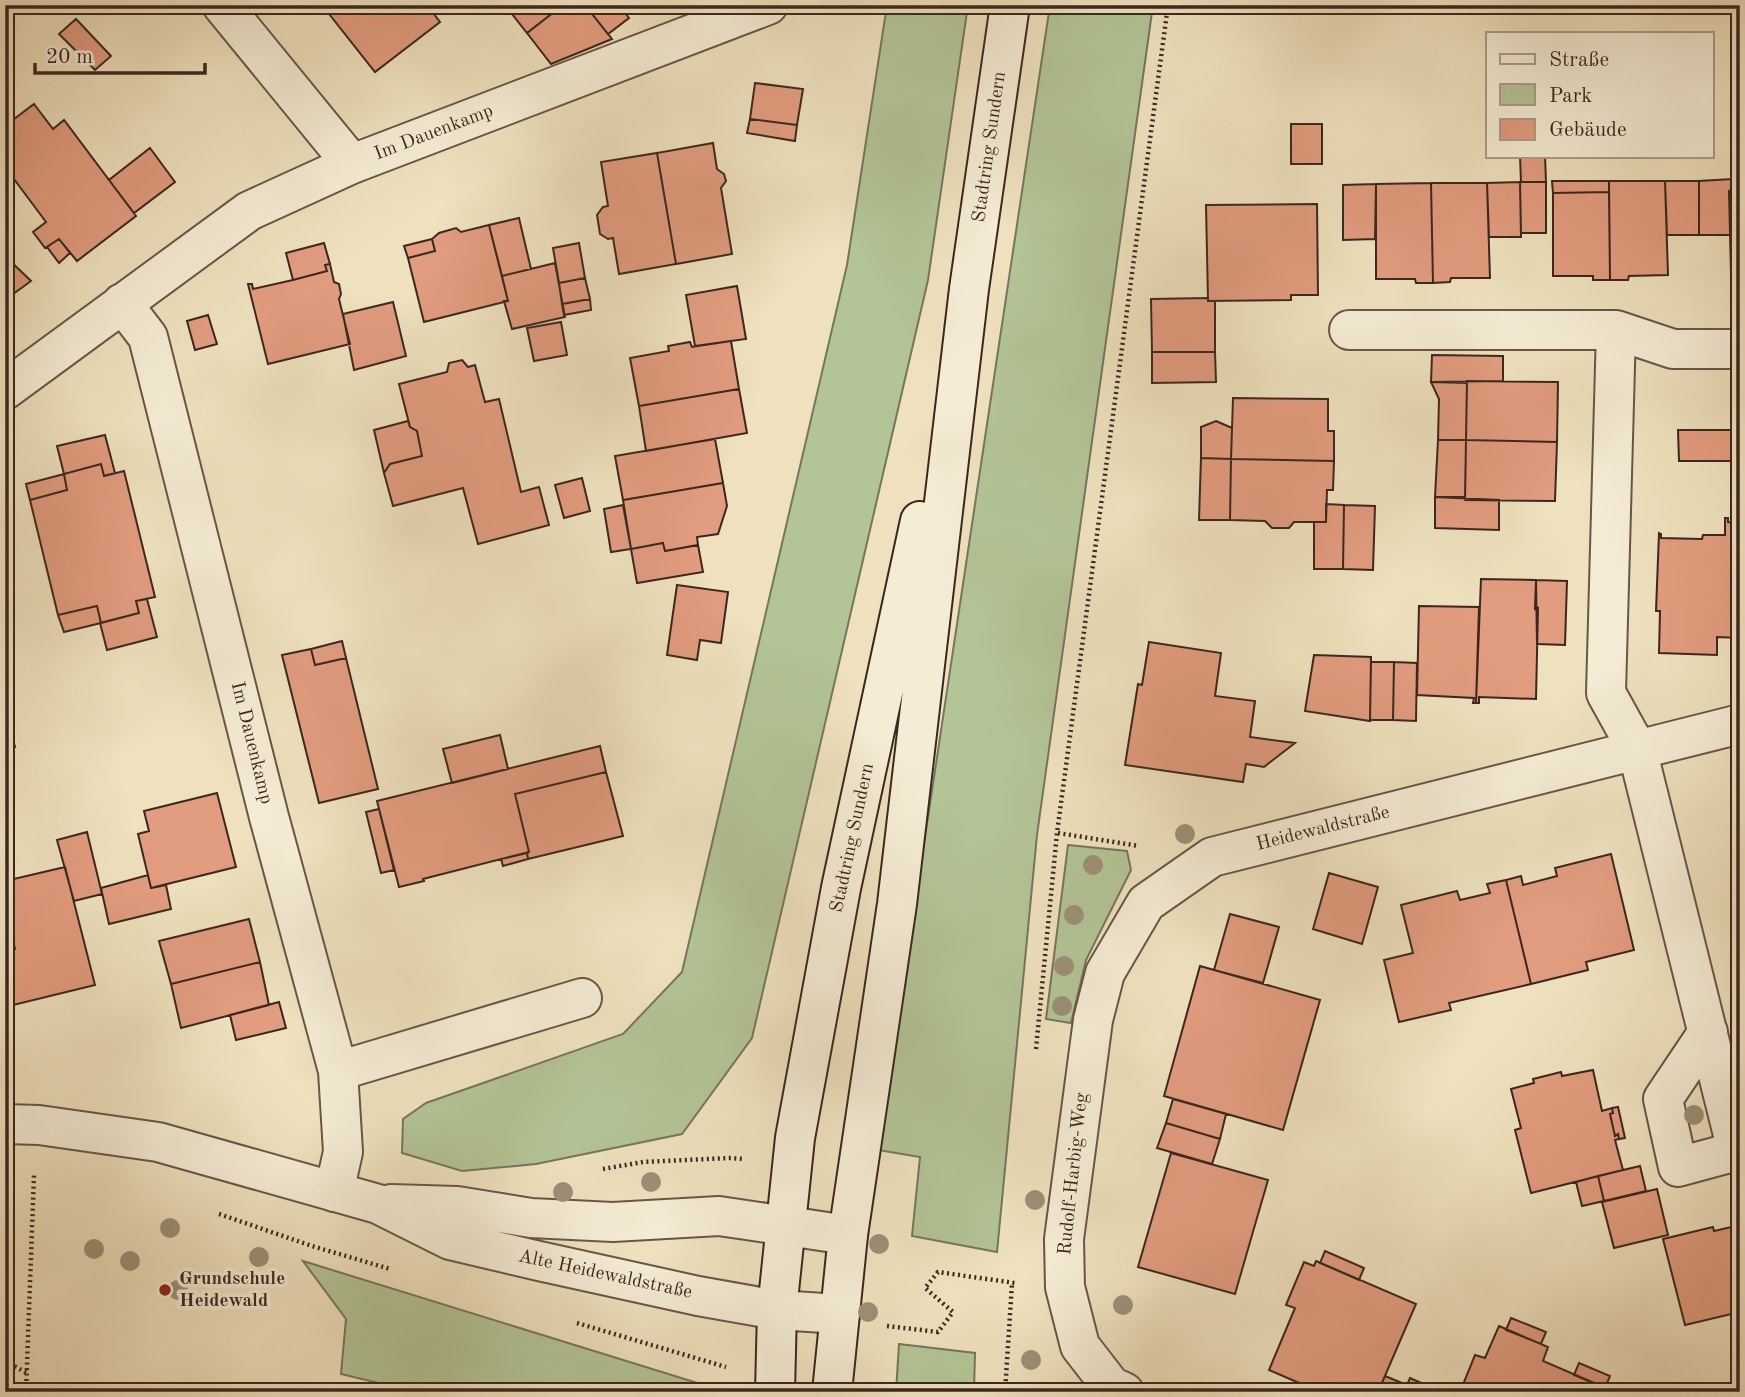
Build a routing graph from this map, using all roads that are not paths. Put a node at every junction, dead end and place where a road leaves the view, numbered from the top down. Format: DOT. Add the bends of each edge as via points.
graph roads {
  1 [pos="222,5"];
  2 [pos="768,5"];
  3 [pos="1010,5"];
  4 [pos="352,164"];
  5 [pos="970,289"];
  6 [pos="122,303"];
  7 [pos="1349,330"];
  8 [pos="1616,330"];
  9 [pos="1740,349"];
  10 [pos="5,390"];
  11 [pos="1740,724"];
  12 [pos="1637,749"];
  13 [pos="582,998"];
  14 [pos="1093,1020"];
  15 [pos="1708,1032"];
  16 [pos="338,1071"];
  17 [pos="5,1124"];
  18 [pos="334,1192"];
  19 [pos="378,1204"];
  20 [pos="784,1226"];
  21 [pos="848,1235"];
  22 [pos="777,1310"];
  23 [pos="840,1314"];
  24 [pos="775,1392"];
  25 [pos="832,1392"];
  26 [pos="1124,1392"];
  1 -- 4 [label="street"];
  2 -- 4 [label="street, Im Dauenkamp"];
  3 -- 5 [label="street, Stadtring Sundern"];
  4 -- 6 [label="street, Im Dauenkamp" via="248,211"];
  5 -- 20 [label="street, Stadtring Sundern" via="841,888 795,1138"];
  5 -- 21 [label="street, Stadtring Sundern" via="898,891"];
  6 -- 10 [label="street, Im Dauenkamp"];
  6 -- 16 [label="street, Im Dauenkamp" via="148,337"];
  7 -- 8 [label="street"];
  8 -- 9 [label="street" via="1673,349"];
  8 -- 12 [label="street" via="1606,693"];
  11 -- 12 [label="street, Heidewaldstraße"];
  12 -- 14 [label="street, Heidewaldstraße" via="1212,857 1146,903 1105,973"];
  12 -- 15 [label="street"];
  13 -- 16 [label="street"];
  14 -- 26 [label="street, Rudolf-Harbig-Weg" via="1064,1239 1065,1287 1080,1346 1111,1385"];
  16 -- 18 [label="street, Im Dauenkamp" via="343,1152"];
  17 -- 18 [label="street, Alte Heidewaldstraße" via="158,1142"];
  18 -- 19 [label="street, Alte Heidewaldstraße"];
  19 -- 20 [label="street, Alte Heidewaldstraße" via="457,1206 531,1218 613,1222 719,1216"];
  19 -- 22 [label="street, Alte Heidewaldstraße" via="450,1240"];
  20 -- 21 [label="street, Alte Heidewaldstraße"];
  20 -- 22 [label="street, Stadtring Sundern"];
  21 -- 23 [label="street, Stadtring Sundern"];
  22 -- 23 [label="street, Alte Heidewaldstraße"];
  22 -- 24 [label="street, Stadtring Sundern"];
  23 -- 25 [label="street, Stadtring Sundern"];
}
